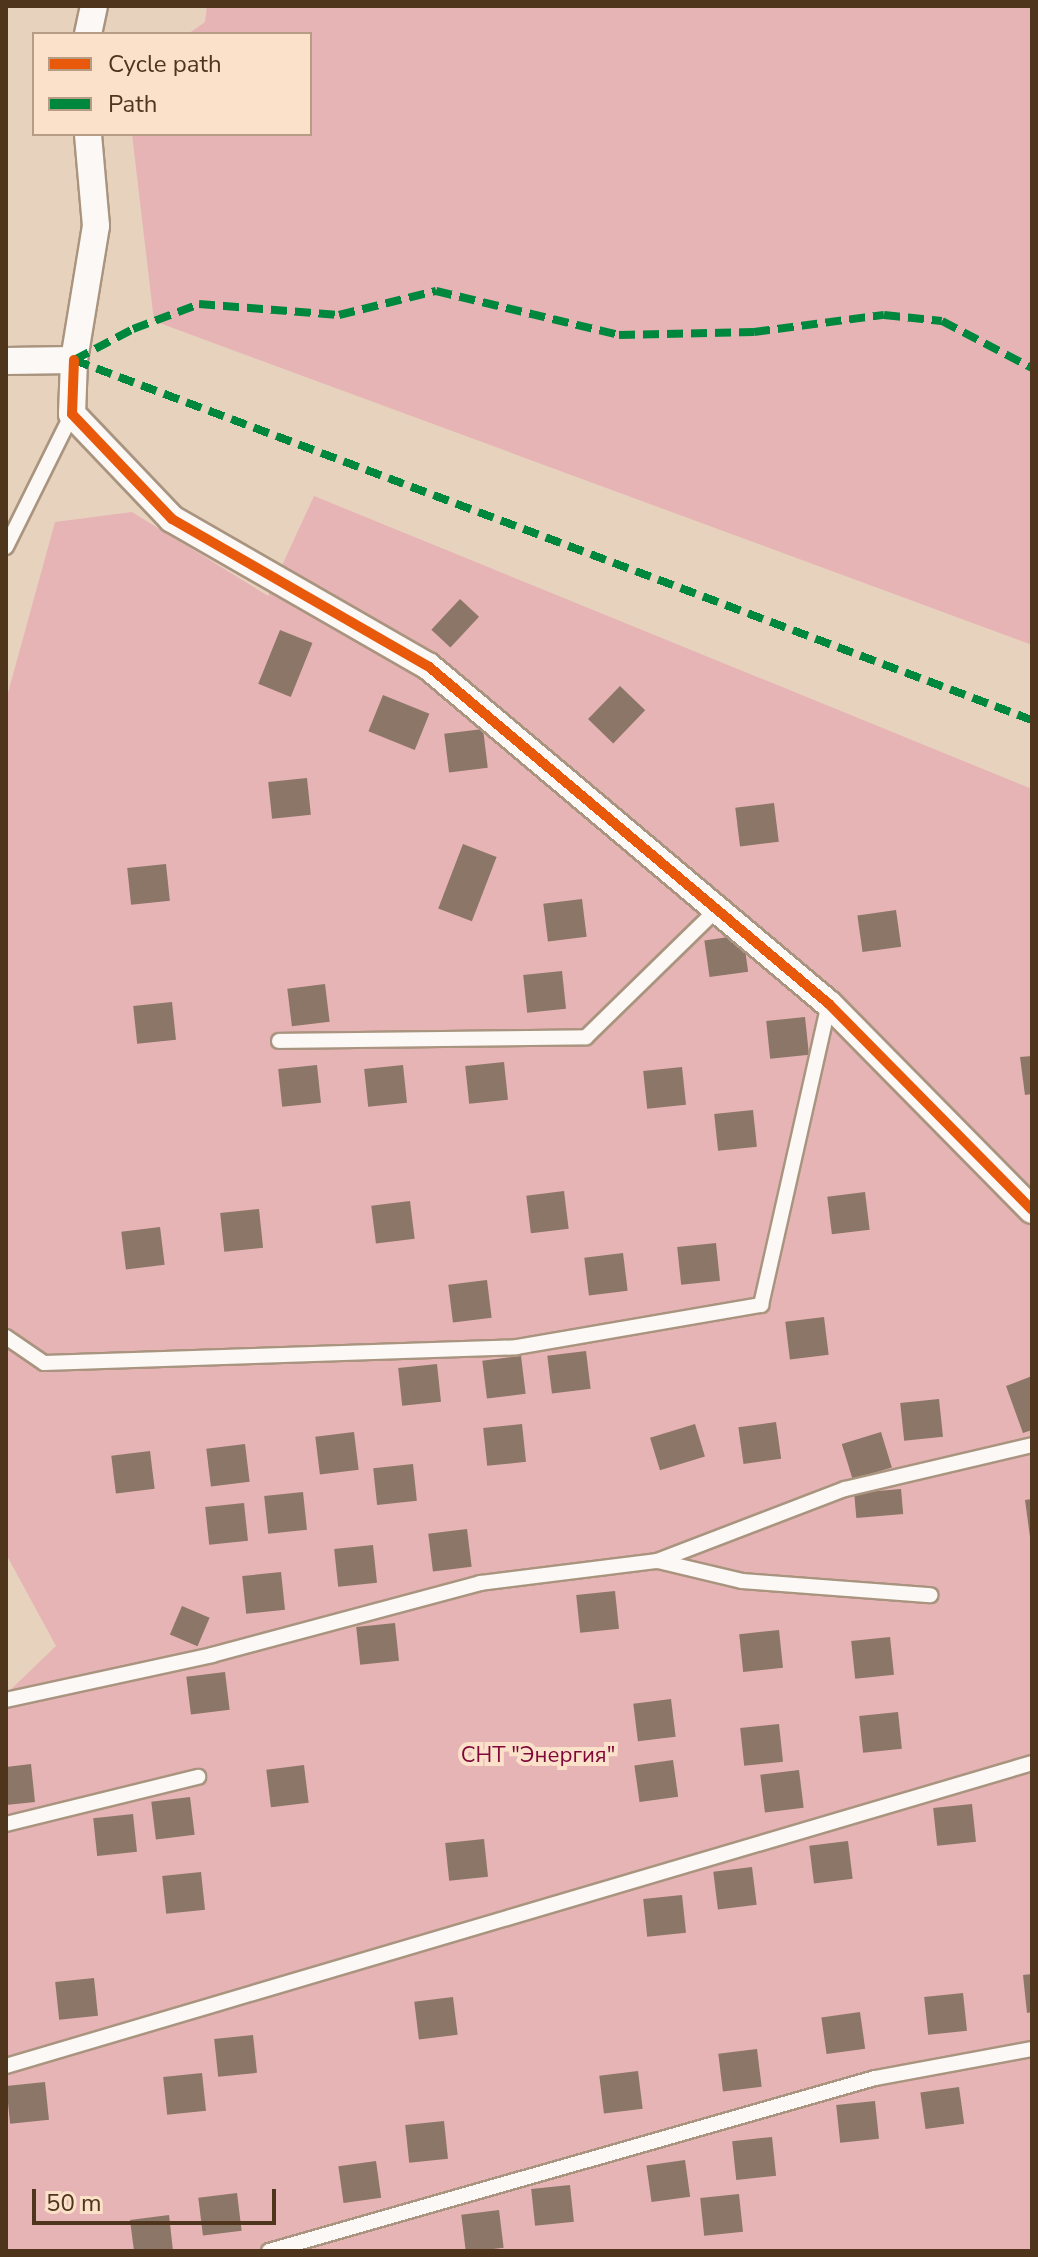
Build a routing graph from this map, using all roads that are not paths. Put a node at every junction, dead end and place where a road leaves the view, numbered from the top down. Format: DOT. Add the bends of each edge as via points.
graph roads {
  1 [pos="94,6"];
  2 [pos="88,32"];
  3 [pos="88,136"];
  4 [pos="74,360"];
  5 [pos="6,361"];
  6 [pos="72,414"];
  7 [pos="6,547"];
  8 [pos="715,911"];
  9 [pos="829,1004"];
  10 [pos="279,1041"];
  11 [pos="1032,1210"];
  12 [pos="6,1337"];
  13 [pos="1032,1445"];
  14 [pos="657,1561"];
  15 [pos="930,1595"];
  16 [pos="6,1700"];
  17 [pos="1032,1763"];
  18 [pos="198,1777"];
  19 [pos="6,1824"];
  20 [pos="1032,2049"];
  21 [pos="6,2066"];
  22 [pos="269,2251"];
  1 -- 2 [label="street"];
  3 -- 4 [label="street" via="96,226"];
  4 -- 5 [label="street"];
  4 -- 6 [label="street"];
  6 -- 7 [label="lane"];
  6 -- 8 [label="street" via="172,519 428,666"];
  8 -- 9 [label="street"];
  8 -- 10 [label="lane" via="586,1037"];
  9 -- 11 [label="street"];
  9 -- 12 [label="lane" via="761,1305 517,1347 44,1363"];
  13 -- 14 [label="lane" via="845,1489"];
  14 -- 15 [label="lane" via="742,1581"];
  14 -- 16 [label="lane" via="480,1583 212,1655"];
  17 -- 21 [label="lane"];
  18 -- 19 [label="lane"];
  20 -- 22 [label="lane" via="875,2078"];
}
